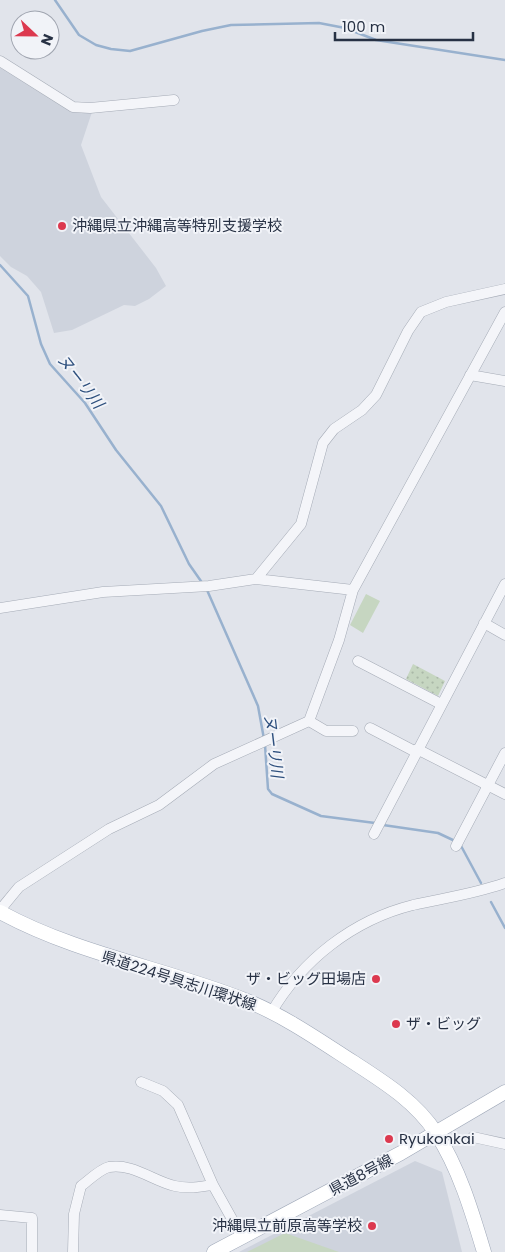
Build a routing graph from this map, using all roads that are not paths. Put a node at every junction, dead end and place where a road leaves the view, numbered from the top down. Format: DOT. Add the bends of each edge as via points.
graph roads {
  1 [pos="0,61"];
  2 [pos="174,100"];
  3 [pos="505,289"];
  4 [pos="505,312"];
  5 [pos="470,375"];
  6 [pos="505,381"];
  7 [pos="256,579"];
  8 [pos="504,589"];
  9 [pos="353,590"];
  10 [pos="0,608"];
  11 [pos="484,623"];
  12 [pos="505,635"];
  13 [pos="358,661"];
  14 [pos="441,704"];
  15 [pos="310,721"];
  16 [pos="370,728"];
  17 [pos="353,731"];
  18 [pos="417,750"];
  19 [pos="505,754"];
  20 [pos="488,785"];
  21 [pos="505,794"];
  22 [pos="374,834"];
  23 [pos="456,846"];
  24 [pos="505,883"];
  25 [pos="0,911"];
  26 [pos="272,1013"];
  27 [pos="141,1082"];
  28 [pos="505,1092"];
  29 [pos="436,1133"];
  30 [pos="473,1137"];
  31 [pos="505,1144"];
  32 [pos="214,1185"];
  33 [pos="0,1214"];
  34 [pos="242,1237"];
  35 [pos="32,1252"];
  36 [pos="74,1252"];
  37 [pos="214,1252"];
  38 [pos="484,1252"];
  1 -- 2 [label="street" via="74,107"];
  3 -- 7 [label="street" via="446,302 421,312 376,395 362,410 334,428 323,443 301,524"];
  4 -- 5 [label="street"];
  5 -- 6 [label="street"];
  5 -- 9 [label="street"];
  7 -- 9 [label="street"];
  7 -- 10 [label="street" via="209,586 102,592"];
  8 -- 11 [label="street"];
  9 -- 15 [label="street"];
  11 -- 12 [label="street"];
  11 -- 14 [label="street"];
  13 -- 14 [label="street"];
  14 -- 18 [label="street"];
  15 -- 17 [label="street" via="326,731"];
  15 -- 25 [label="street" via="214,764 159,805 109,829 19,888"];
  16 -- 18 [label="street"];
  18 -- 20 [label="street"];
  18 -- 22 [label="street"];
  19 -- 20 [label="street"];
  20 -- 21 [label="street"];
  20 -- 23 [label="street"];
  24 -- 26 [label="street" via="392,911 350,930 310,963 282,994"];
  25 -- 26 [label="main road, 県道224号具志川環状線" via="63,942 217,990"];
  26 -- 29 [label="main road, 県道224号具志川環状線" via="366,1070 420,1112"];
  27 -- 32 [label="street" via="164,1091 178,1105"];
  28 -- 29 [label="main road, 県道8号線"];
  29 -- 34 [label="main road, 県道8号線"];
  29 -- 38 [label="main road, 県道224号具志川環状線" via="464,1192"];
  30 -- 31 [label="street"];
  32 -- 34 [label="street"];
  32 -- 36 [label="street" via="188,1188 122,1166 107,1167 80,1186 74,1214"];
  33 -- 35 [label="street" via="32,1218"];
  34 -- 37 [label="main road, 県道8号線"];
}
